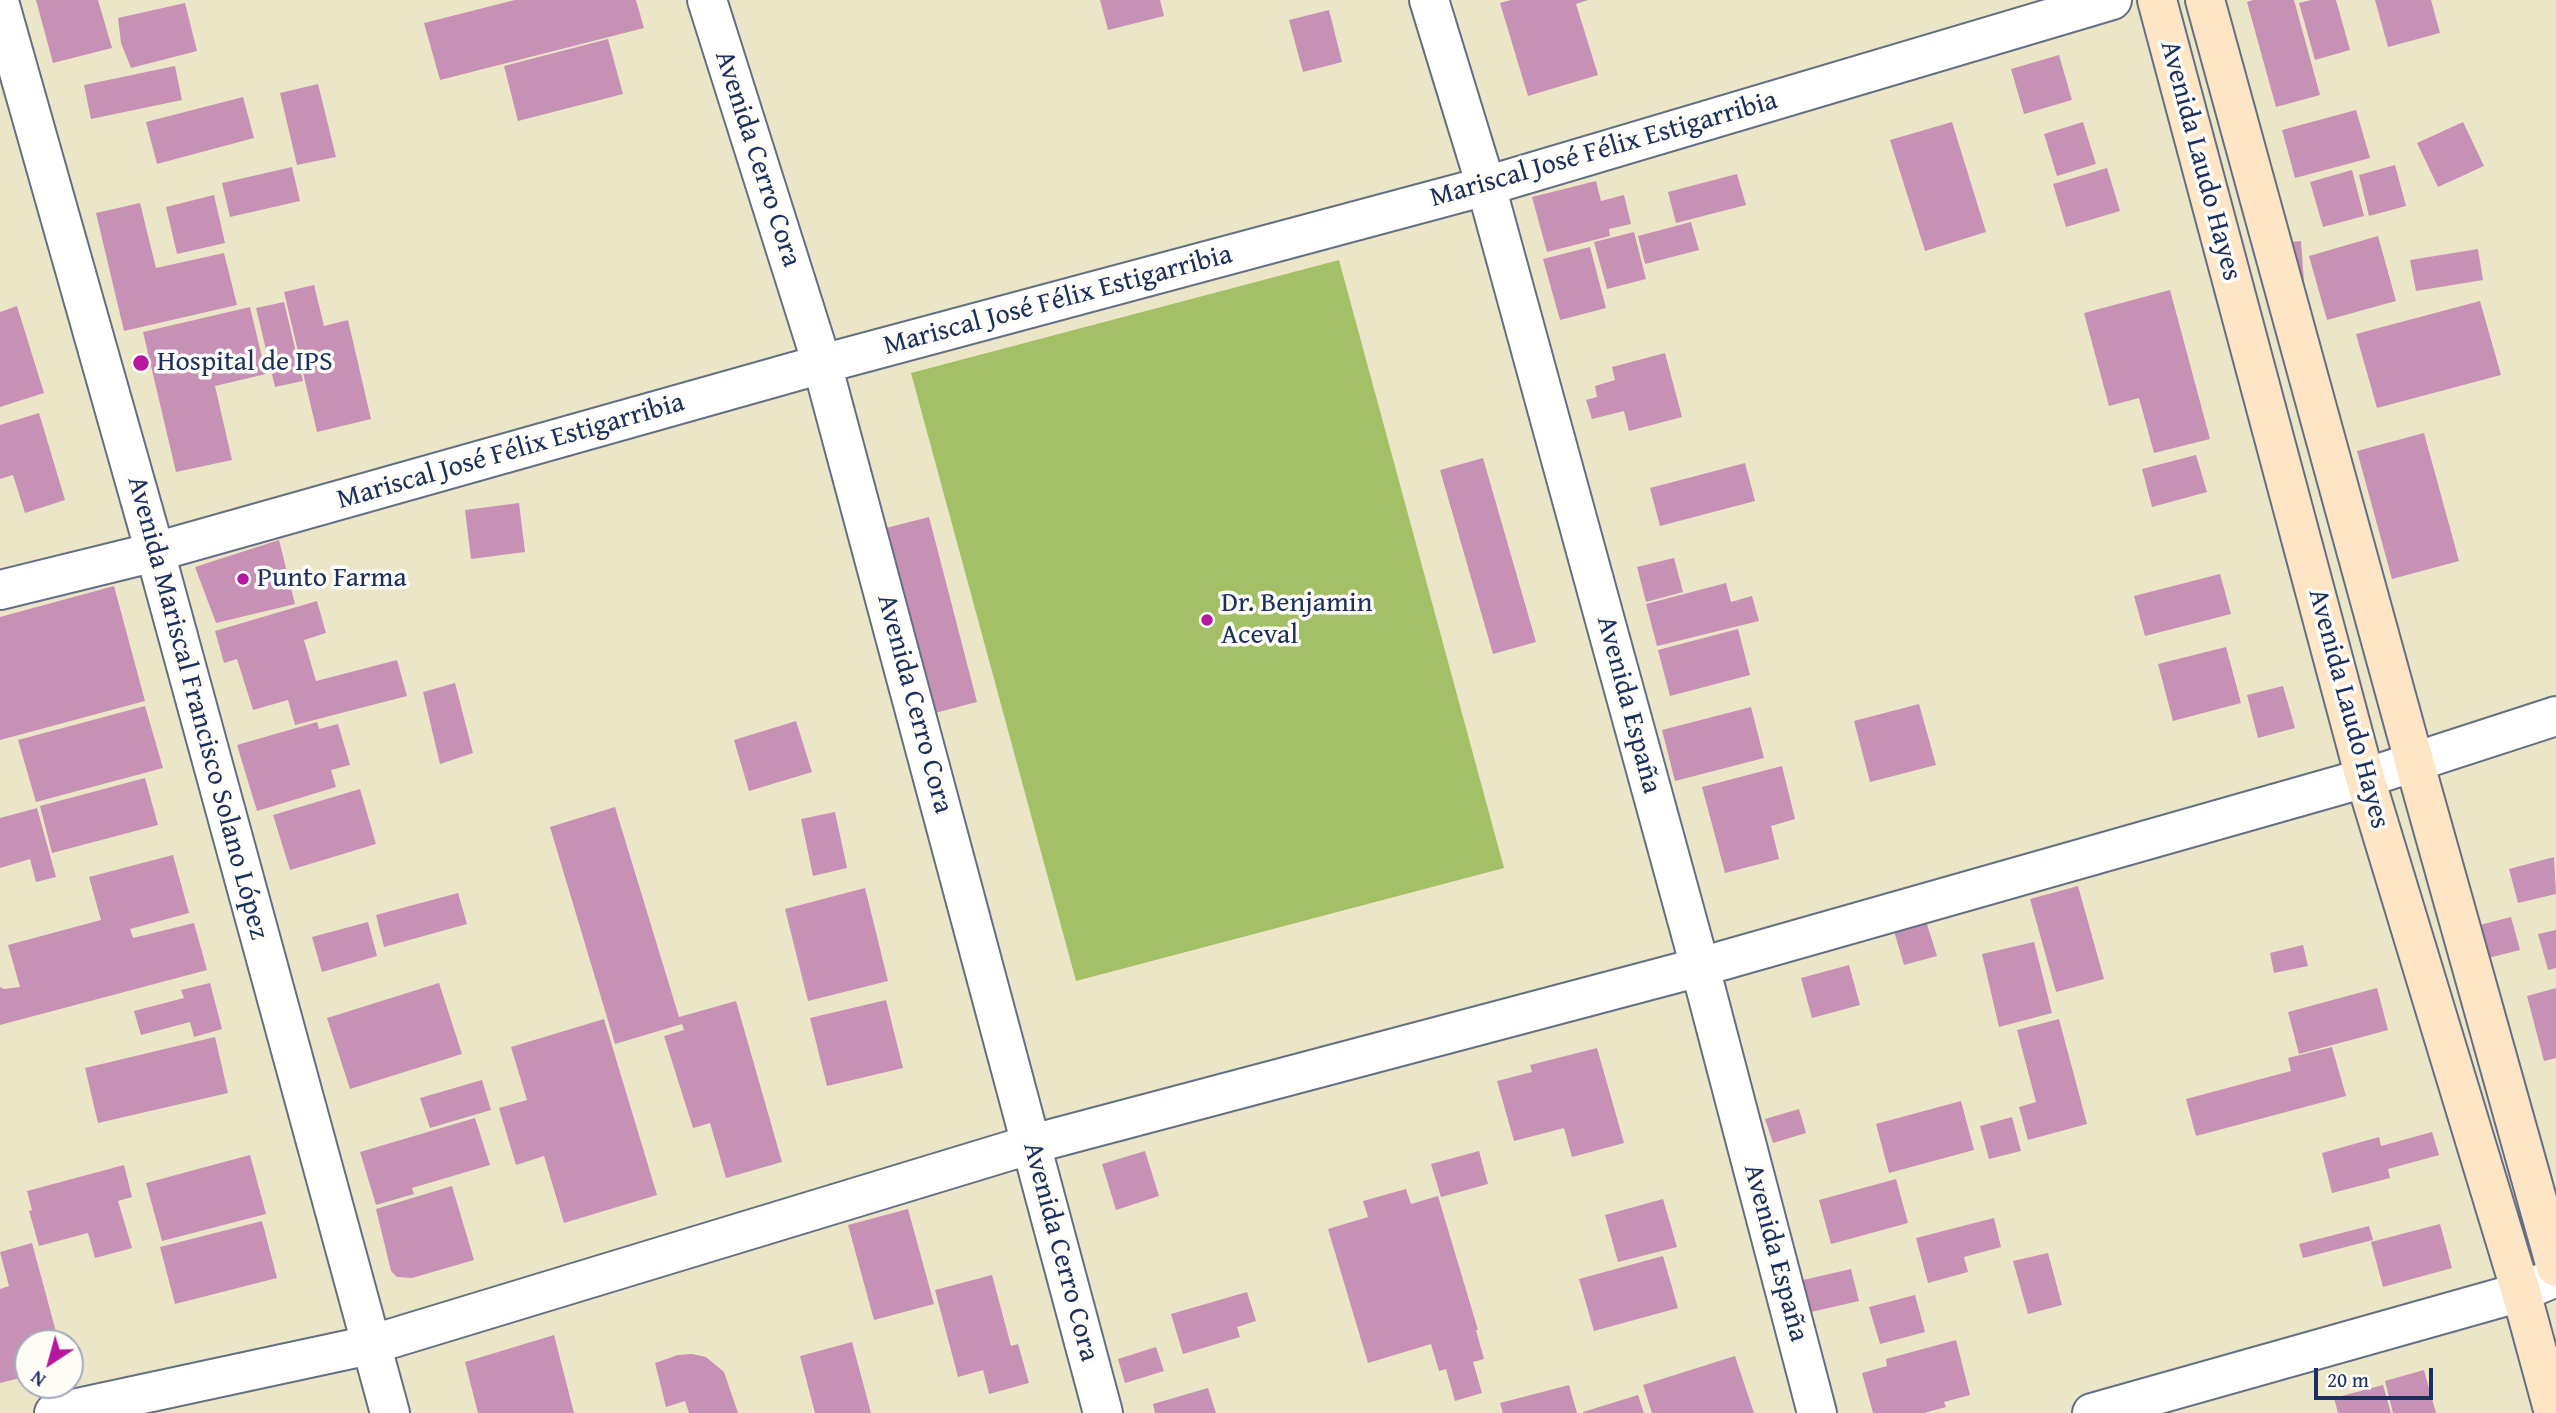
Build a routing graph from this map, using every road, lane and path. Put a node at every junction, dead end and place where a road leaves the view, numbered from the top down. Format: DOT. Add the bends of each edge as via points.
graph roads {
  1 [pos="707,0"];
  2 [pos="1429,0"];
  3 [pos="2112,0"];
  4 [pos="2157,0"];
  5 [pos="2205,0"];
  6 [pos="0,5"];
  7 [pos="1486,186"];
  8 [pos="822,364"];
  9 [pos="155,552"];
  10 [pos="0,590"];
  11 [pos="2556,716"];
  12 [pos="2414,761"];
  13 [pos="2365,778"];
  14 [pos="1700,967"];
  15 [pos="1032,1144"];
  16 [pos="2556,1268"];
  17 [pos="2556,1277"];
  18 [pos="2521,1292"];
  19 [pos="370,1346"];
  20 [pos="54,1413"];
  21 [pos="390,1413"];
  22 [pos="1103,1413"];
  23 [pos="1817,1413"];
  24 [pos="2092,1413"];
  25 [pos="2554,1413"];
  1 -- 8 [label="street, Avenida Cerro Cora"];
  2 -- 7 [label="street, Avenida España"];
  3 -- 7 [label="street, Mariscal José Félix Estigarribia"];
  4 -- 13 [label="street, Avenida Laudo Hayes"];
  5 -- 12 [label="street, Avenida Laudo Hayes"];
  6 -- 9 [label="street, Avenida Mariscal Francisco Solano López"];
  7 -- 8 [label="street, Mariscal José Félix Estigarribia"];
  7 -- 14 [label="street, Avenida España"];
  8 -- 9 [label="street, Mariscal José Félix Estigarribia"];
  8 -- 15 [label="street, Avenida Cerro Cora"];
  9 -- 10 [label="street, Mariscal José Félix Estigarribia"];
  9 -- 19 [label="street, Avenida Mariscal Francisco Solano López"];
  11 -- 12 [label="street"];
  12 -- 13 [label="street"];
  12 -- 16 [label="street, Avenida Laudo Hayes"];
  13 -- 14 [label="street"];
  13 -- 18 [label="street, Avenida Laudo Hayes"];
  14 -- 15 [label="street"];
  14 -- 23 [label="street, Avenida España"];
  15 -- 19 [label="street"];
  15 -- 22 [label="street, Avenida Cerro Cora"];
  17 -- 18 [label="street"];
  18 -- 24 [label="street"];
  18 -- 25 [label="street, Avenida Laudo Hayes"];
  19 -- 20 [label="street"];
  19 -- 21 [label="street, Avenida Mariscal Francisco Solano López"];
}
